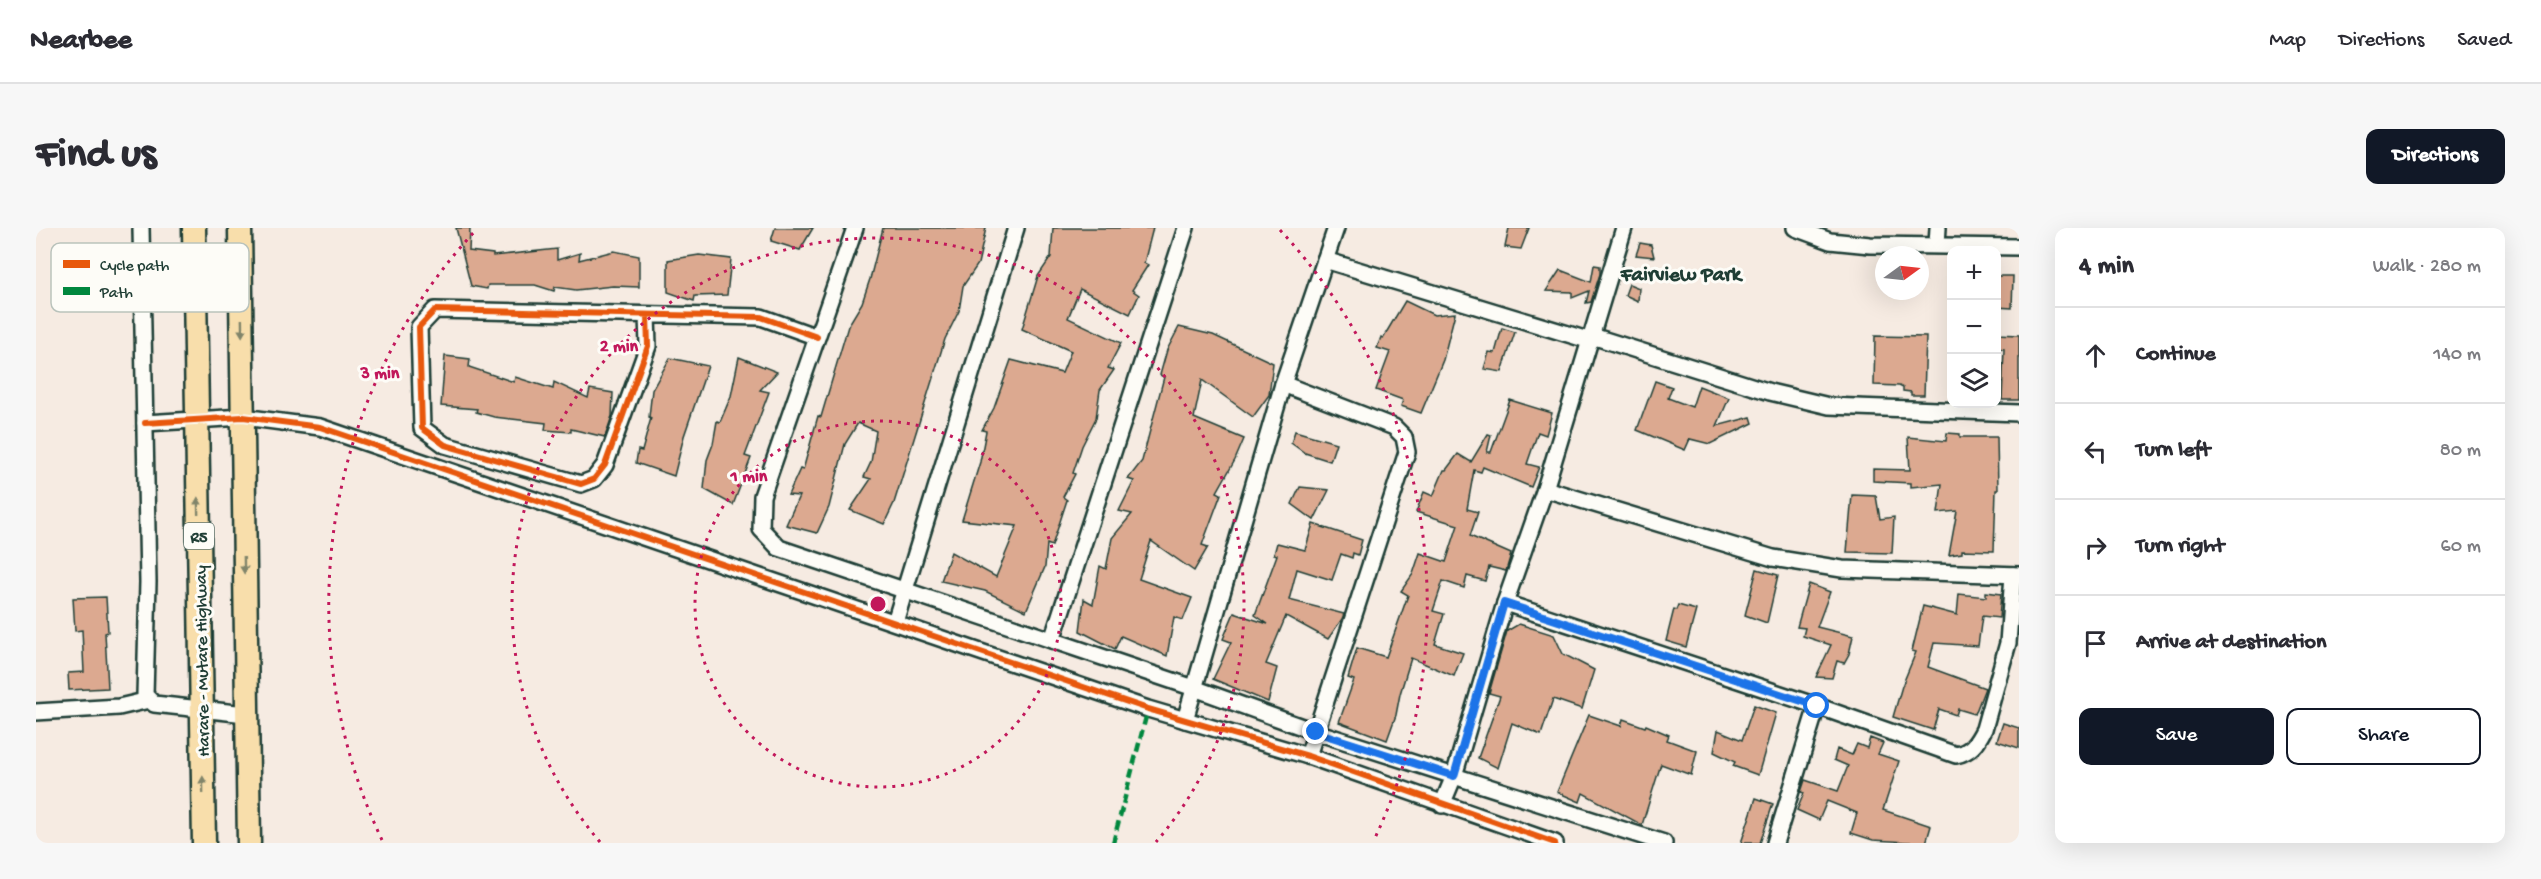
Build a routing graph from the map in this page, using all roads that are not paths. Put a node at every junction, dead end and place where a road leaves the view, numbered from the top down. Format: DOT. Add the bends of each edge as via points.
graph roads {
  1 [pos="141,228"];
  2 [pos="194,228"];
  3 [pos="240,228"];
  4 [pos="855,228"];
  5 [pos="1016,228"];
  6 [pos="1186,228"];
  7 [pos="1336,228"];
  8 [pos="1624,228"];
  9 [pos="1795,228"];
  10 [pos="1938,228"];
  11 [pos="141,243"];
  12 [pos="194,243"];
  13 [pos="240,243"];
  14 [pos="1937,244"];
  15 [pos="2019,247"];
  16 [pos="1325,260"];
  17 [pos="143,312"];
  18 [pos="195,312"];
  19 [pos="241,312"];
  20 [pos="647,315"];
  21 [pos="817,337"];
  22 [pos="1592,339"];
  23 [pos="1283,384"];
  24 [pos="2019,413"];
  25 [pos="243,417"];
  26 [pos="197,421"];
  27 [pos="145,423"];
  28 [pos="1545,489"];
  29 [pos="2016,575"];
  30 [pos="905,590"];
  31 [pos="1504,603"];
  32 [pos="895,622"];
  33 [pos="1052,640"];
  34 [pos="1194,687"];
  35 [pos="149,700"];
  36 [pos="1817,706"];
  37 [pos="201,709"];
  38 [pos="36,712"];
  39 [pos="246,714"];
  40 [pos="1185,720"];
  41 [pos="1316,732"];
  42 [pos="1308,756"];
  43 [pos="1454,776"];
  44 [pos="1442,805"];
  45 [pos="204,843"];
  46 [pos="249,843"];
  47 [pos="1555,843"];
  48 [pos="1664,843"];
  49 [pos="1775,843"];
  1 -- 11 [label="street"];
  2 -- 12 [label="highway, Harare - Mutare Highway / R5"];
  3 -- 13 [label="highway, one-way"];
  4 -- 21 [label="street"];
  5 -- 30 [label="street"];
  6 -- 33 [label="street"];
  7 -- 16 [label="street"];
  8 -- 22 [label="street"];
  9 -- 14 [label="street" via="1830,241"];
  10 -- 14 [label="street"];
  14 -- 15 [label="street"];
  16 -- 22 [label="street"];
  16 -- 23 [label="street"];
  17 -- 27 [label="street"];
  18 -- 26 [label="highway, Harare - Mutare Highway / R5"];
  19 -- 25 [label="highway, one-way"];
  20 -- 20 [label="street" via="435,310 419,327 422,428 445,445 580,484 594,479 605,465 648,346"];
  20 -- 21 [label="street" via="760,317"];
  21 -- 30 [label="street" via="762,496 761,529 779,548"];
  22 -- 24 [label="street" via="1829,406"];
  22 -- 28 [label="street"];
  23 -- 34 [label="street"];
  23 -- 41 [label="street" via="1394,427 1404,437 1407,452"];
  25 -- 26 [label="street"];
  25 -- 32 [label="street" via="320,427"];
  25 -- 39 [label="highway, one-way"];
  26 -- 27 [label="street"];
  37 -- 26 [label="highway, Harare - Mutare Highway / R5, one-way"];
  27 -- 35 [label="street" via="145,695"];
  28 -- 29 [label="street" via="1773,558 1842,569"];
  28 -- 31 [label="street"];
  29 -- 36 [label="street" via="2008,643 1984,729 1967,753 1956,755"];
  30 -- 32 [label="street"];
  30 -- 33 [label="street"];
  31 -- 36 [label="street"];
  31 -- 43 [label="street"];
  32 -- 40 [label="street"];
  33 -- 34 [label="street"];
  34 -- 40 [label="street"];
  34 -- 41 [label="street"];
  35 -- 37 [label="street" via="154,704"];
  35 -- 38 [label="street" via="119,707"];
  36 -- 49 [label="street"];
  37 -- 39 [label="street"];
  45 -- 37 [label="highway, Harare - Mutare Highway / R5, one-way"];
  39 -- 46 [label="highway"];
  40 -- 42 [label="street"];
  41 -- 42 [label="street"];
  41 -- 43 [label="street"];
  42 -- 44 [label="street"];
  43 -- 44 [label="street"];
  43 -- 48 [label="street"];
  44 -- 47 [label="street"];
}
